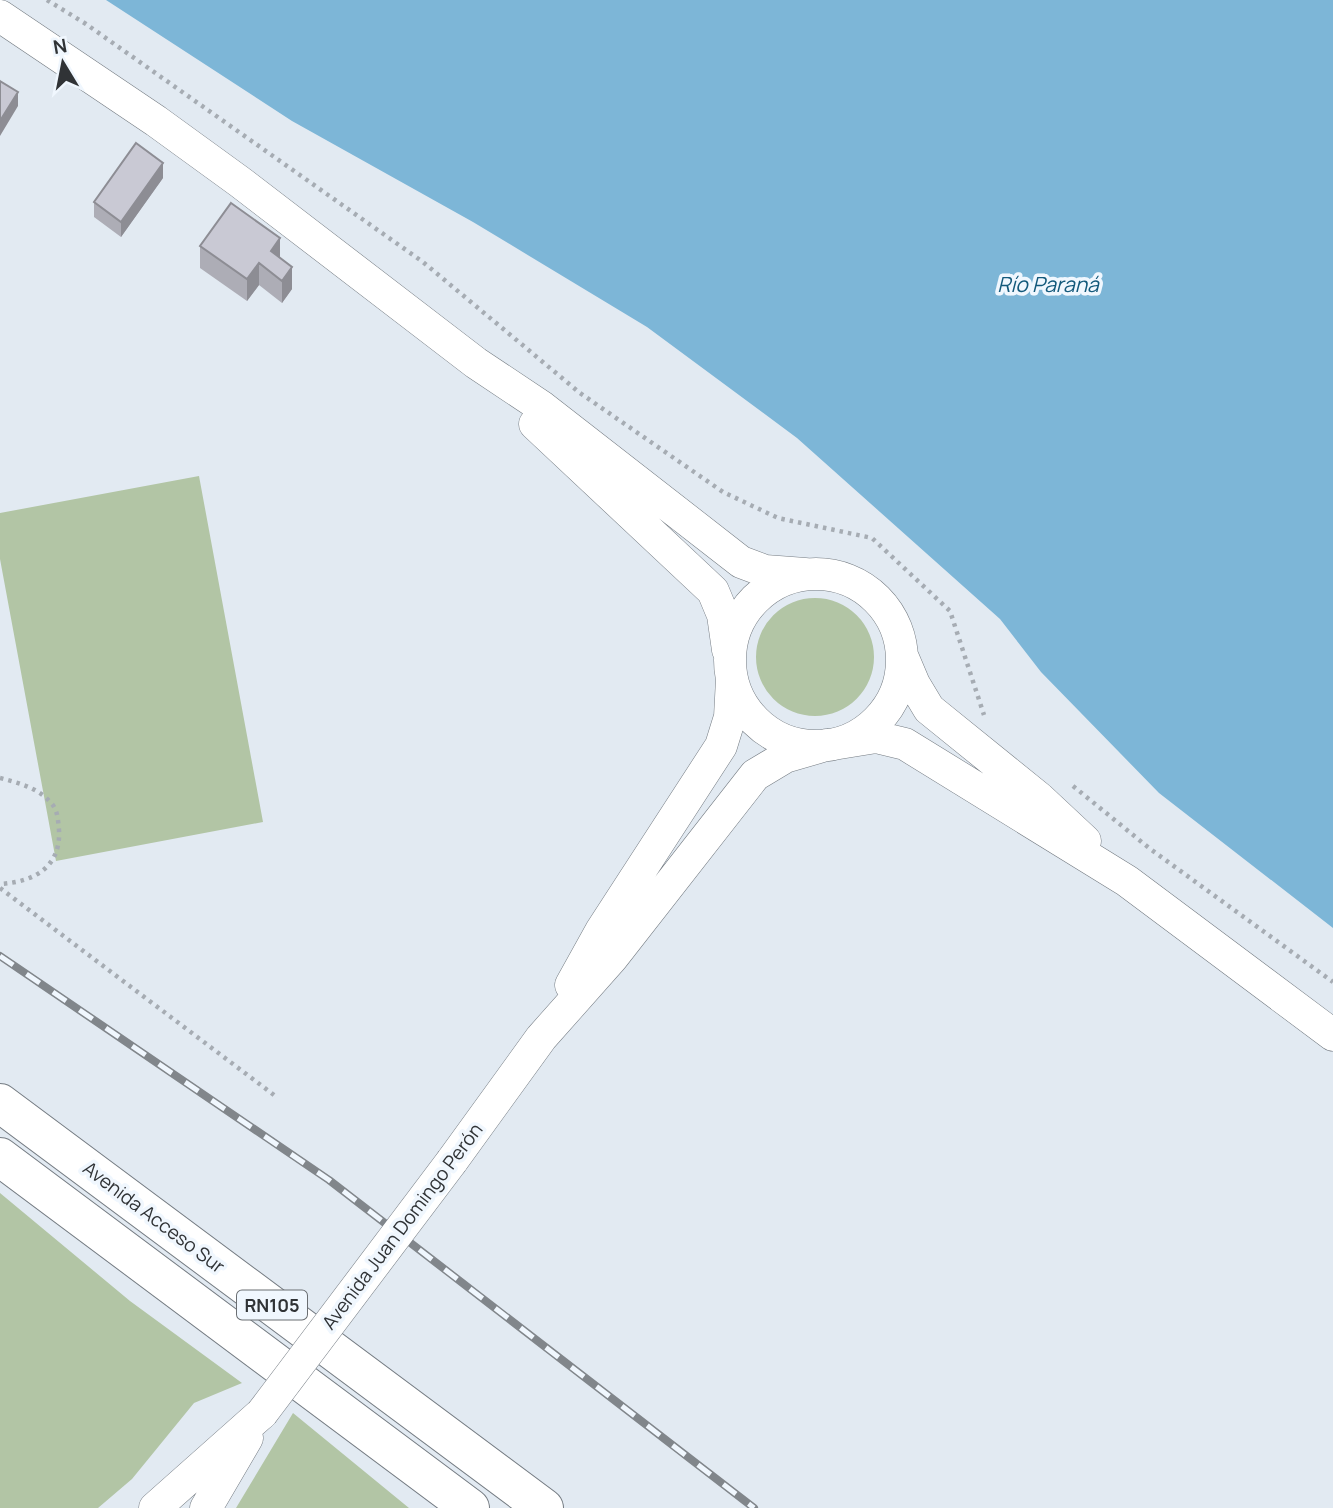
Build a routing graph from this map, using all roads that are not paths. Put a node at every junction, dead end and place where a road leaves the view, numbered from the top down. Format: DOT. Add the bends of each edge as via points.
graph roads {
  1 [pos="0,16"];
  2 [pos="476,363"];
  3 [pos="804,574"];
  4 [pos="903,658"];
  5 [pos="731,668"];
  6 [pos="832,744"];
  7 [pos="1127,881"];
  8 [pos="1333,1035"];
  9 [pos="541,1038"];
  10 [pos="0,1103"];
  11 [pos="0,1157"];
  12 [pos="262,1413"];
  13 [pos="155,1508"];
  14 [pos="206,1508"];
  15 [pos="470,1508"];
  16 [pos="544,1508"];
  1 -- 2 [label="main road" via="240,182"];
  2 -- 3 [label="main road" via="541,407 741,562 765,571"];
  2 -- 5 [label="main road" via="530,421 713,591 723,615"];
  3 -- 4 [label="main road" via="834,575 876,598 898,629"];
  3 -- 5 [label="main road" via="761,593 744,612 734,633"];
  4 -- 6 [label="main road" via="899,686 886,712 865,731"];
  4 -- 7 [label="main road" via="929,709 1039,798"];
  5 -- 6 [label="main road" via="741,702 756,721 777,736 800,744"];
  5 -- 9 [label="main road" via="730,717 721,746 601,931"];
  6 -- 7 [label="main road" via="876,737 905,744"];
  6 -- 9 [label="main road" via="785,757 755,775 612,958"];
  7 -- 8 [label="main road"];
  9 -- 12 [label="main road, Avenida Juan Domingo Perón, bridge"];
  10 -- 16 [label="highway, Avenida Acceso Sur / RN105"];
  11 -- 15 [label="highway, RN105"];
  12 -- 13 [label="main road, Avenida Juan Domingo Perón"];
  12 -- 14 [label="main road, Avenida Juan Domingo Perón"];
}
